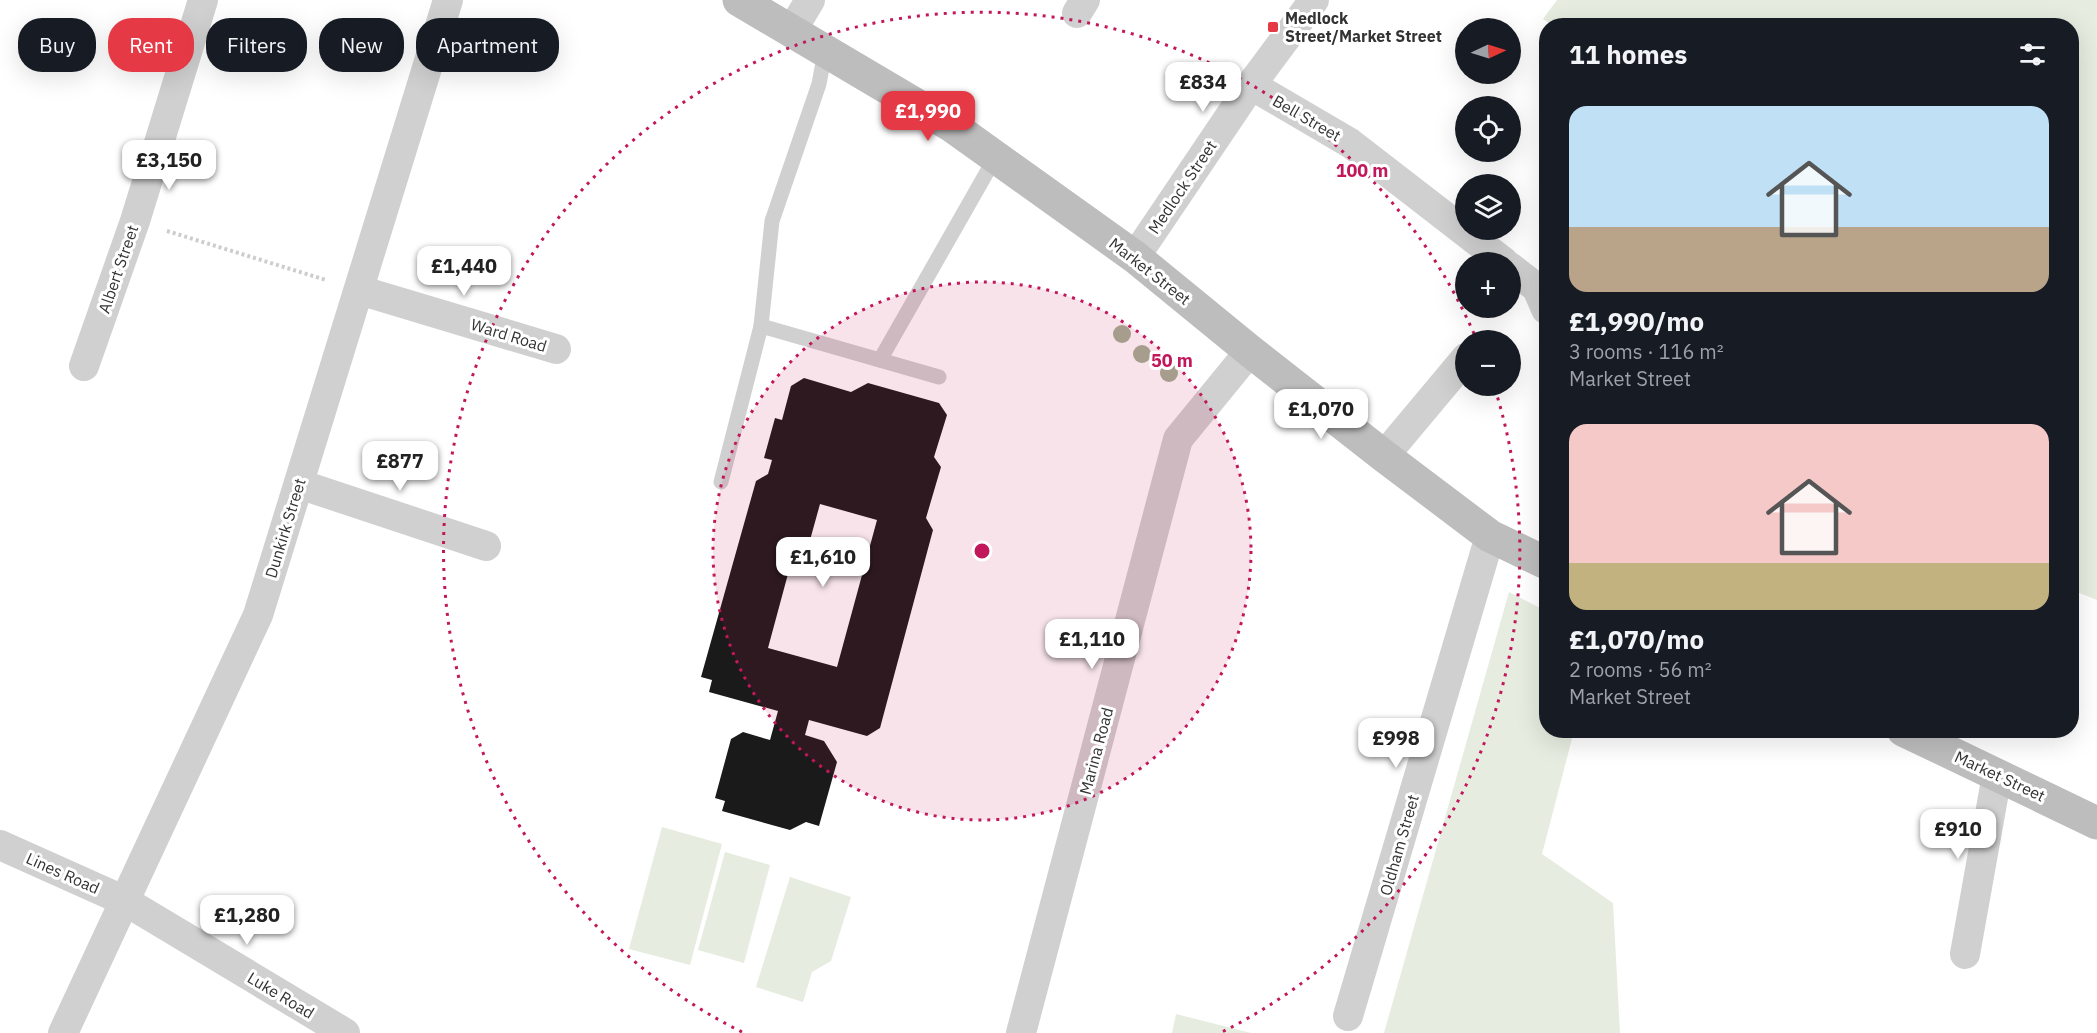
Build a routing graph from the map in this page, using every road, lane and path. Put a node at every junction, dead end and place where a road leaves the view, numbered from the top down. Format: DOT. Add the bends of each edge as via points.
graph roads {
  1 [pos="203,0"];
  2 [pos="448,0"];
  3 [pos="739,0"];
  4 [pos="810,0"];
  5 [pos="1314,0"];
  6 [pos="791,32"];
  7 [pos="825,52"];
  8 [pos="1251,85"];
  9 [pos="995,158"];
  10 [pos="135,221"];
  11 [pos="1491,252"];
  12 [pos="1135,257"];
  13 [pos="1521,276"];
  14 [pos="359,290"];
  15 [pos="1539,293"];
  16 [pos="761,326"];
  17 [pos="556,349"];
  18 [pos="1250,351"];
  19 [pos="880,360"];
  20 [pos="84,366"];
  21 [pos="1455,371"];
  22 [pos="939,377"];
  23 [pos="1384,456"];
  24 [pos="722,482"];
  25 [pos="299,484"];
  26 [pos="1490,536"];
  27 [pos="486,546"];
  28 [pos="1539,560"];
  29 [pos="1920,738"];
  30 [pos="1997,775"];
  31 [pos="2097,823"];
  32 [pos="0,845"];
  33 [pos="125,901"];
  34 [pos="1965,954"];
  35 [pos="1348,1016"];
  36 [pos="63,1033"];
  37 [pos="345,1033"];
  38 [pos="1022,1033"];
  1 -- 10 [label="street, Albert Street"];
  2 -- 14 [label="street, Dunkirk Street"];
  3 -- 6 [label="street, Market Street"];
  4 -- 6 [label="street"];
  5 -- 8 [label="street, Medlock Street"];
  6 -- 7 [label="street, Market Street"];
  7 -- 9 [label="street, Market Street" via="952,126"];
  7 -- 16 [label="lane" via="819,84 772,221"];
  8 -- 11 [label="street, Bell Street" via="1350,143"];
  8 -- 12 [label="street, Medlock Street"];
  9 -- 12 [label="street, Market Street"];
  9 -- 19 [label="lane"];
  10 -- 14 [label="path"];
  10 -- 20 [label="street, Albert Street"];
  12 -- 18 [label="street, Market Street"];
  13 -- 15 [label="street"];
  14 -- 17 [label="street, Ward Road"];
  14 -- 25 [label="street, Dunkirk Street"];
  16 -- 19 [label="lane"];
  16 -- 24 [label="lane"];
  18 -- 23 [label="street, Market Street"];
  18 -- 38 [label="street, Marina Road" via="1178,439"];
  19 -- 22 [label="lane"];
  21 -- 23 [label="street"];
  23 -- 26 [label="street, Market Street"];
  25 -- 27 [label="street"];
  25 -- 33 [label="street, Dunkirk Street" via="258,615"];
  26 -- 28 [label="street, Market Street"];
  26 -- 35 [label="street, Oldham Street"];
  29 -- 30 [label="street, Market Street"];
  30 -- 31 [label="street, Market Street"];
  30 -- 34 [label="street"];
  32 -- 33 [label="street, Lines Road"];
  33 -- 36 [label="street, Dunkirk Street"];
  33 -- 37 [label="street, Luke Road"];
}
